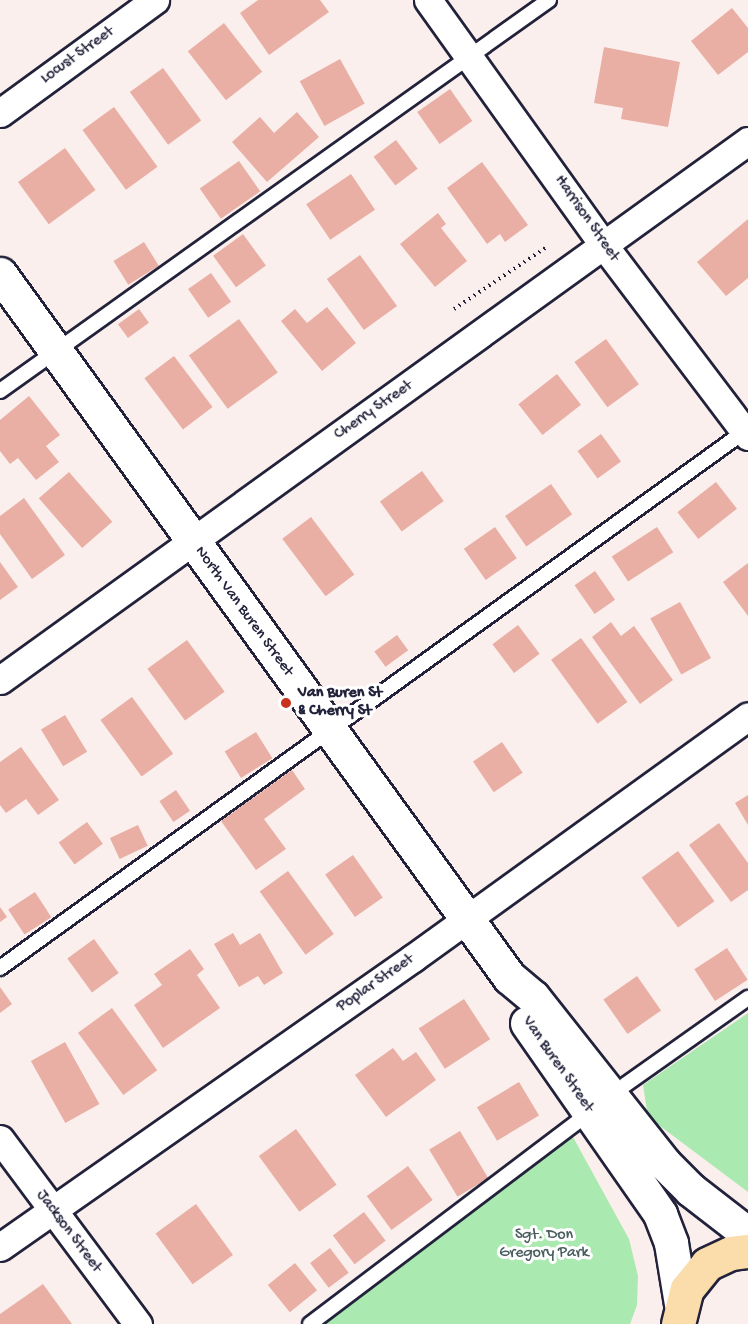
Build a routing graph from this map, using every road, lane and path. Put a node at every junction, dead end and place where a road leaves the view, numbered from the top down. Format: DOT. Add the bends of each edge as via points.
graph roads {
  1 [pos="155,0"];
  2 [pos="428,0"];
  3 [pos="549,0"];
  4 [pos="471,57"];
  5 [pos="0,113"];
  6 [pos="748,141"];
  7 [pos="587,221"];
  8 [pos="605,247"];
  9 [pos="0,274"];
  10 [pos="454,309"];
  11 [pos="54,351"];
  12 [pos="0,391"];
  13 [pos="747,432"];
  14 [pos="192,542"];
  15 [pos="0,680"];
  16 [pos="748,716"];
  17 [pos="329,732"];
  18 [pos="466,919"];
  19 [pos="0,968"];
  20 [pos="509,977"];
  21 [pos="748,998"];
  22 [pos="625,1085"];
  23 [pos="590,1112"];
  24 [pos="0,1139"];
  25 [pos="51,1211"];
  26 [pos="748,1234"];
  27 [pos="0,1247"];
  28 [pos="748,1251"];
  29 [pos="678,1319"];
  30 [pos="138,1324"];
  31 [pos="310,1324"];
  1 -- 5 [label="street, Locust Street"];
  2 -- 4 [label="street, Harrison Street"];
  3 -- 4 [label="lane"];
  4 -- 7 [label="street, Harrison Street"];
  4 -- 11 [label="lane"];
  6 -- 8 [label="street, Cherry Street"];
  7 -- 8 [label="street, Harrison Street"];
  7 -- 10 [label="path"];
  8 -- 13 [label="street, Harrison Street"];
  8 -- 14 [label="street, Cherry Street"];
  9 -- 11 [label="street, North Van Buren Street"];
  11 -- 12 [label="lane"];
  11 -- 14 [label="street, North Van Buren Street"];
  13 -- 17 [label="lane"];
  14 -- 15 [label="street, Cherry Street"];
  14 -- 17 [label="street, North Van Buren Street"];
  16 -- 18 [label="street, Poplar Street"];
  17 -- 18 [label="street, North Van Buren Street"];
  17 -- 19 [label="lane"];
  18 -- 20 [label="street, North Van Buren Street"];
  18 -- 25 [label="street, Poplar Street"];
  20 -- 23 [label="street, Van Buren Street" via="521,1015"];
  20 -- 26 [label="street, Van Buren Street" via="533,997 664,1163 691,1190"];
  21 -- 22 [label="lane"];
  23 -- 29 [label="street, Van Buren Street" via="660,1214 671,1243"];
  23 -- 31 [label="lane"];
  24 -- 25 [label="street, Jackson Street"];
  25 -- 27 [label="street, Poplar Street"];
  25 -- 30 [label="street, Jackson Street"];
  28 -- 29 [label="highway, Van Buren Street" via="731,1253 707,1264 687,1289"];
}
